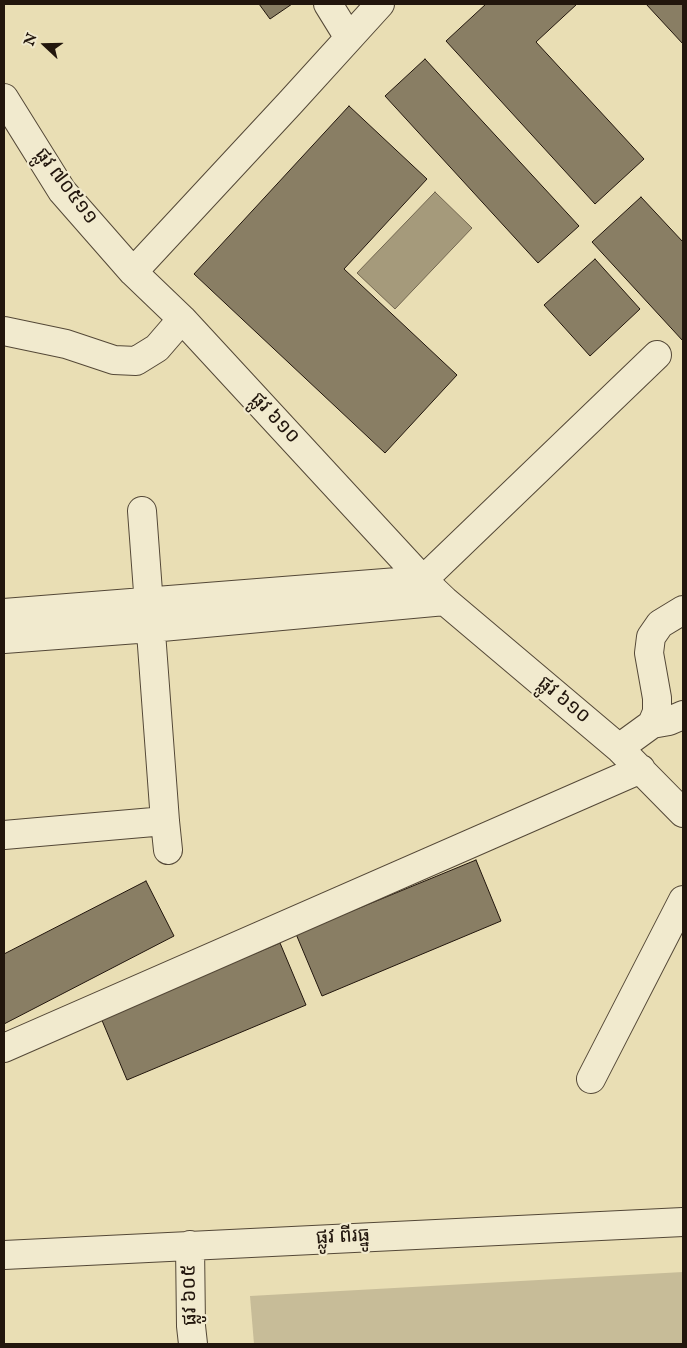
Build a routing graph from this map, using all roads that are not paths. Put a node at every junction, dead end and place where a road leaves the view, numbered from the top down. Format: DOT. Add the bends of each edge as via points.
graph roads {
  1 [pos="328,4"];
  2 [pos="380,4"];
  3 [pos="349,38"];
  4 [pos="4,98"];
  5 [pos="133,272"];
  6 [pos="182,319"];
  7 [pos="4,331"];
  8 [pos="657,355"];
  9 [pos="142,511"];
  10 [pos="424,580"];
  11 [pos="445,601"];
  12 [pos="149,602"];
  13 [pos="683,610"];
  14 [pos="4,613"];
  15 [pos="151,628"];
  16 [pos="4,638"];
  17 [pos="683,715"];
  18 [pos="652,724"];
  19 [pos="619,748"];
  20 [pos="641,770"];
  21 [pos="683,813"];
  22 [pos="164,822"];
  23 [pos="4,835"];
  24 [pos="168,850"];
  25 [pos="683,900"];
  26 [pos="4,1048"];
  27 [pos="591,1079"];
  28 [pos="683,1222"];
  29 [pos="190,1245"];
  30 [pos="4,1255"];
  31 [pos="193,1344"];
  1 -- 3 [label="street"];
  2 -- 3 [label="street"];
  3 -- 5 [label="street"];
  4 -- 5 [label="street, ផ្លូវ ៧០៥១១" via="62,191"];
  5 -- 6 [label="street, ផ្លូវ ៦១០"];
  6 -- 7 [label="street" via="157,348 136,361 114,360 66,344"];
  6 -- 10 [label="street, ផ្លូវ ៦១០"];
  8 -- 10 [label="street"];
  9 -- 12 [label="street"];
  10 -- 11 [label="street, ផ្លូវ ៦១០"];
  10 -- 12 [label="street"];
  11 -- 15 [label="street"];
  11 -- 19 [label="street, ផ្លូវ ៦១០"];
  12 -- 14 [label="street"];
  12 -- 15 [label="street"];
  13 -- 18 [label="street" via="660,624 651,637 649,653 657,698 657,712"];
  15 -- 16 [label="street"];
  15 -- 22 [label="street"];
  17 -- 18 [label="street"];
  18 -- 19 [label="street"];
  19 -- 20 [label="street, ផ្លូវ ៦១០"];
  20 -- 21 [label="street, ផ្លូវ ៦១០"];
  20 -- 26 [label="street"];
  22 -- 23 [label="street"];
  22 -- 24 [label="street"];
  25 -- 27 [label="street"];
  28 -- 29 [label="street, ផ្លូវ ពីរធ្នូ"];
  29 -- 30 [label="street, ផ្លូវ ពីរធ្នូ"];
  29 -- 31 [label="street, ផ្លូវ ៦០៥"];
}
